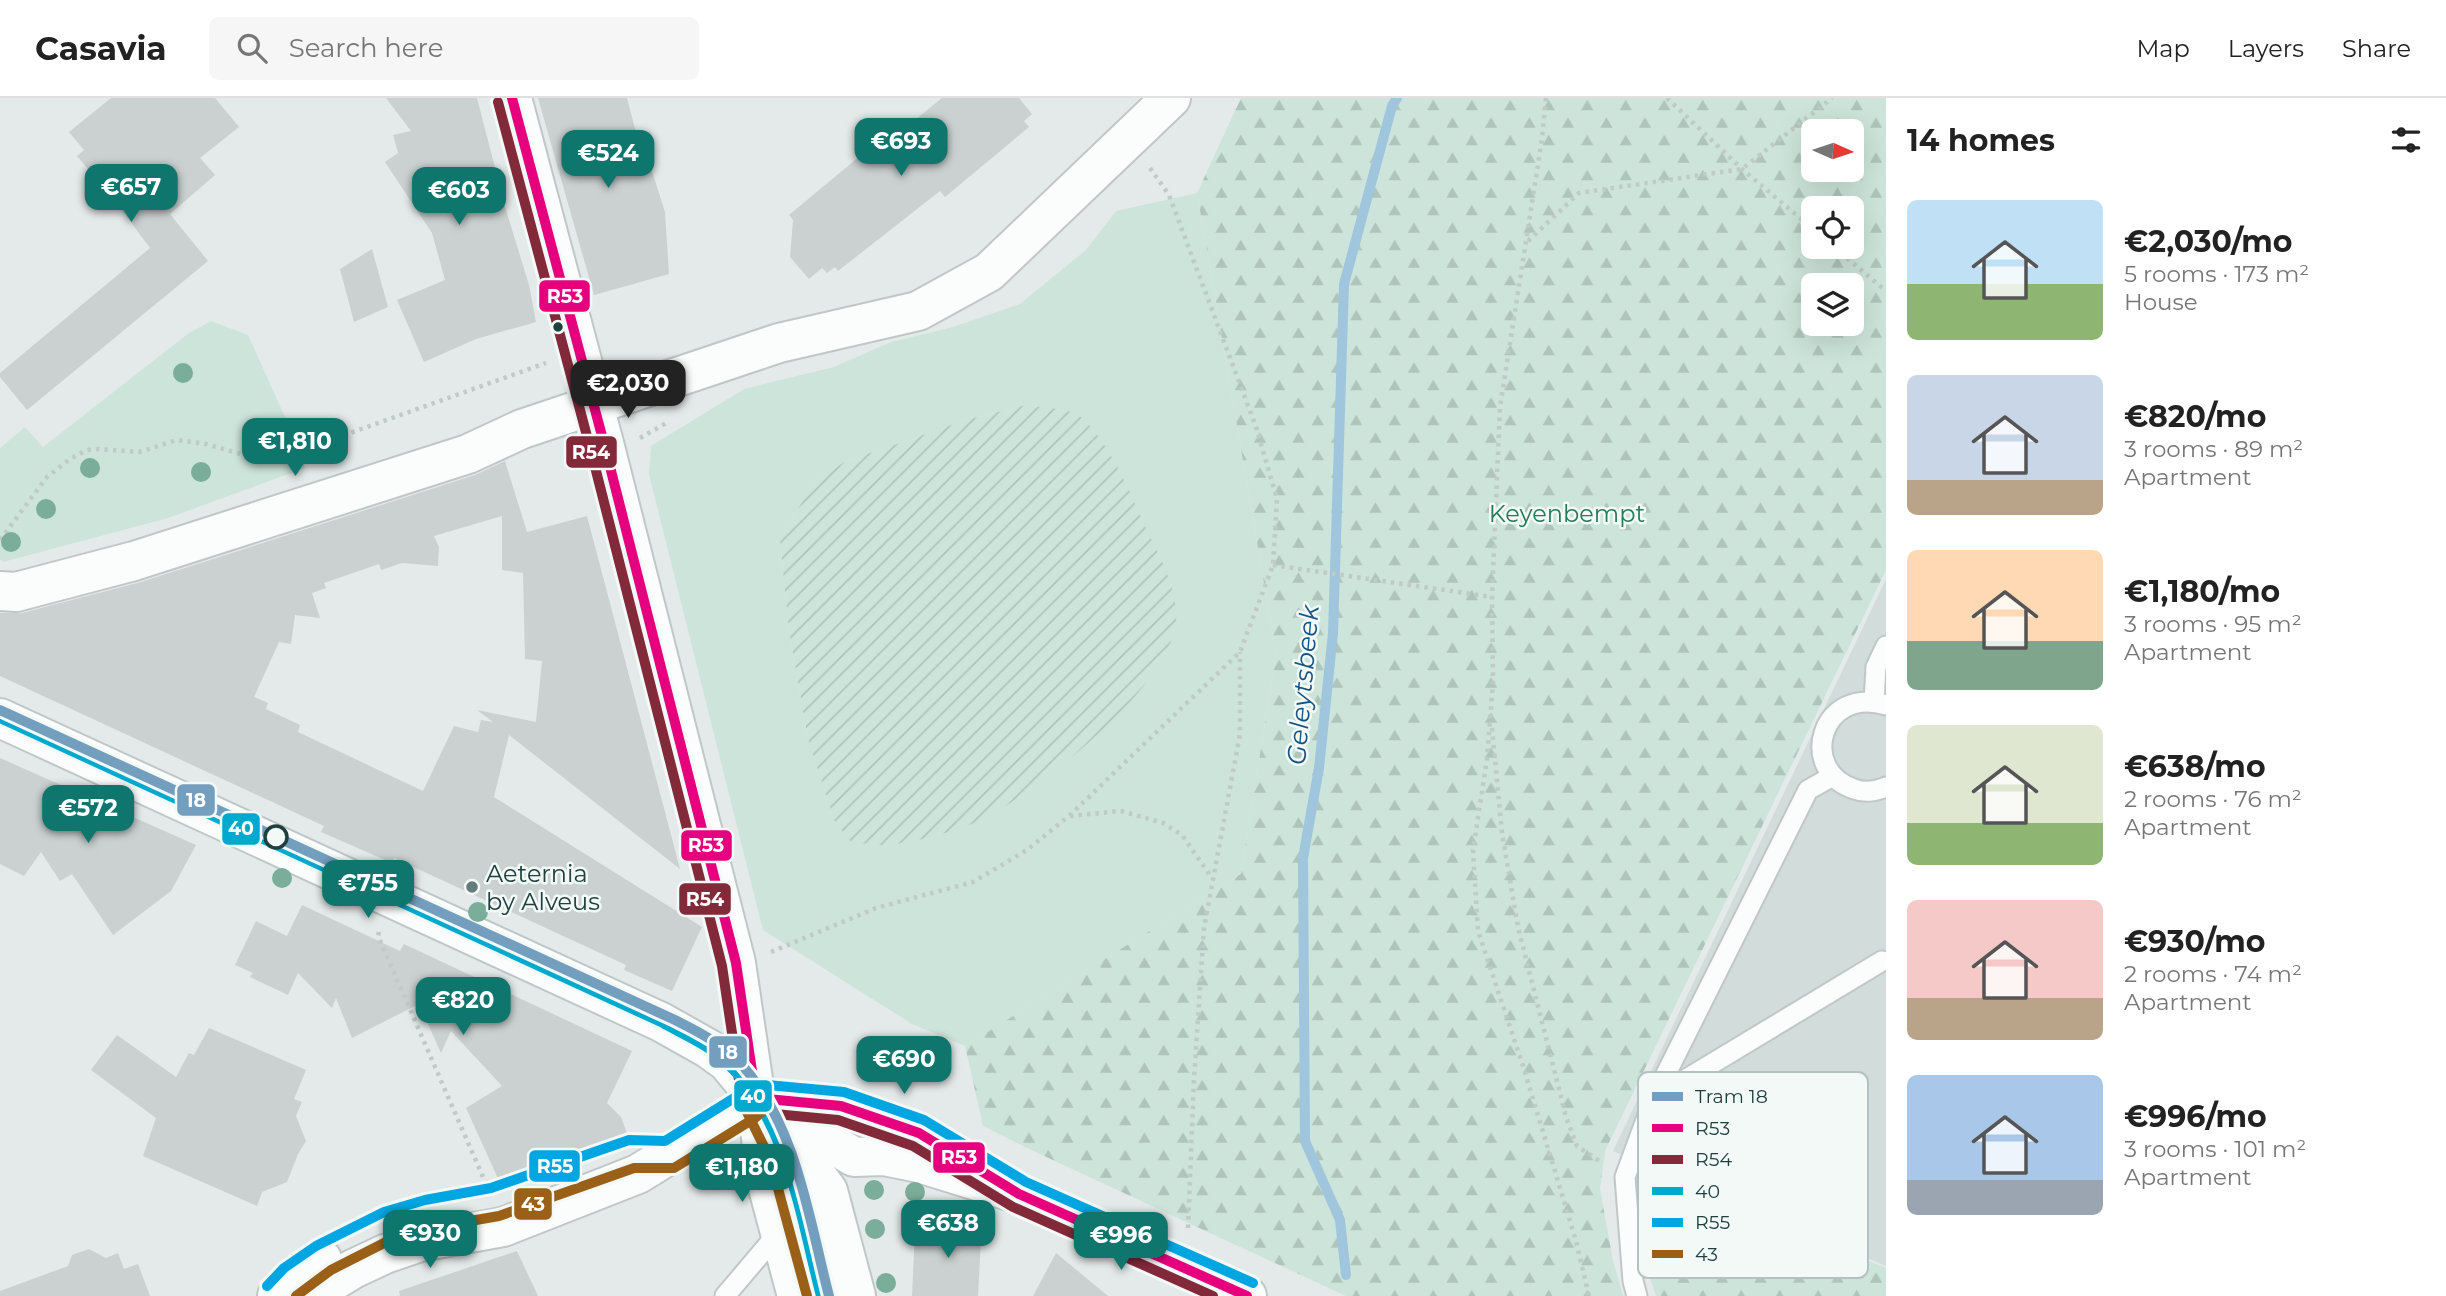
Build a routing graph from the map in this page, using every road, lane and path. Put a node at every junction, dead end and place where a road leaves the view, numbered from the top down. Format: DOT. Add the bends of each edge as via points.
graph roads {
  1 [pos="512,98"];
  2 [pos="1171,98"];
  3 [pos="1546,98"];
  4 [pos="1667,98"];
  5 [pos="1832,98"];
  6 [pos="1130,138"];
  7 [pos="1742,169"];
  8 [pos="1801,219"];
  9 [pos="1526,242"];
  10 [pos="1848,259"];
  11 [pos="1886,291"];
  12 [pos="553,360"];
  13 [pos="593,405"];
  14 [pos="0,540"];
  15 [pos="1273,565"];
  16 [pos="0,590"];
  17 [pos="1492,597"];
  18 [pos="1886,646"];
  19 [pos="1240,652"];
  20 [pos="1880,703"];
  21 [pos="1491,713"];
  22 [pos="0,718"];
  23 [pos="1833,776"];
  24 [pos="1886,787"];
  25 [pos="1069,816"];
  26 [pos="1213,879"];
  27 [pos="392,899"];
  28 [pos="770,952"];
  29 [pos="1882,961"];
  30 [pos="1667,1072"];
  31 [pos="1697,1072"];
  32 [pos="756,1098"];
  33 [pos="1638,1142"];
  34 [pos="669,1155"];
  35 [pos="854,1157"];
  36 [pos="1625,1177"];
  37 [pos="828,1191"];
  38 [pos="1019,1194"];
  39 [pos="495,1202"];
  40 [pos="782,1240"];
  41 [pos="1186,1268"];
  42 [pos="277,1296"];
  43 [pos="309,1296"];
  44 [pos="725,1296"];
  45 [pos="797,1296"];
  46 [pos="821,1296"];
  47 [pos="856,1296"];
  48 [pos="1247,1296"];
  49 [pos="1589,1296"];
  50 [pos="1637,1296"];
  1 -- 13 [label="street"];
  2 -- 6 [label="street"];
  3 -- 9 [label="path"];
  4 -- 7 [label="path"];
  5 -- 7 [label="path"];
  6 -- 13 [label="street" via="989,272 918,311 779,343"];
  6 -- 15 [label="path" via="1169,195 1256,426 1277,499"];
  7 -- 8 [label="path"];
  7 -- 9 [label="path" via="1579,193"];
  9 -- 17 [label="path" via="1500,407"];
  10 -- 11 [label="path"];
  12 -- 14 [label="path" via="283,457 241,454 177,440 139,452 88,450 47,477"];
  13 -- 16 [label="street" via="522,429 468,454 134,561 16,592"];
  13 -- 32 [label="street" via="736,963"];
  15 -- 17 [label="path"];
  15 -- 19 [label="path"];
  17 -- 21 [label="path"];
  18 -- 20 [label="lane" via="1876,667"];
  19 -- 25 [label="path"];
  19 -- 26 [label="path" via="1240,734"];
  20 -- 23 [label="lane" via="1847,705 1825,728 1822,752"];
  21 -- 36 [label="path" via="1502,833 1518,927 1566,1117 1577,1146"];
  21 -- 49 [label="path" via="1473,850 1478,931 1524,1069"];
  22 -- 27 [label="street"];
  23 -- 24 [label="lane" via="1860,791"];
  23 -- 30 [label="lane" via="1808,790"];
  25 -- 26 [label="path" via="1121,810 1163,823 1182,835"];
  25 -- 28 [label="path" via="1027,850 973,882 876,908"];
  26 -- 41 [label="path" via="1203,942"];
  27 -- 32 [label="street" via="685,1035 727,1062"];
  27 -- 39 [label="path" via="378,936"];
  29 -- 31 [label="lane"];
  32 -- 34 [label="street"];
  32 -- 35 [label="street"];
  32 -- 37 [label="street"];
  32 -- 38 [label="street" via="841,1106 919,1133"];
  32 -- 40 [label="street" via="764,1173"];
  32 -- 46 [label="lane" via="783,1154"];
  33 -- 36 [label="lane"];
  34 -- 39 [label="street" via="632,1154"];
  34 -- 43 [label="street" via="638,1174 502,1227 420,1242 385,1254"];
  35 -- 37 [label="street"];
  35 -- 38 [label="street" via="884,1156 919,1163"];
  36 -- 50 [label="lane"];
  37 -- 47 [label="street"];
  38 -- 41 [label="street"];
  39 -- 42 [label="street" via="389,1225 324,1258"];
  40 -- 44 [label="lane" via="769,1244"];
  40 -- 45 [label="street"];
  41 -- 48 [label="street"];
}
